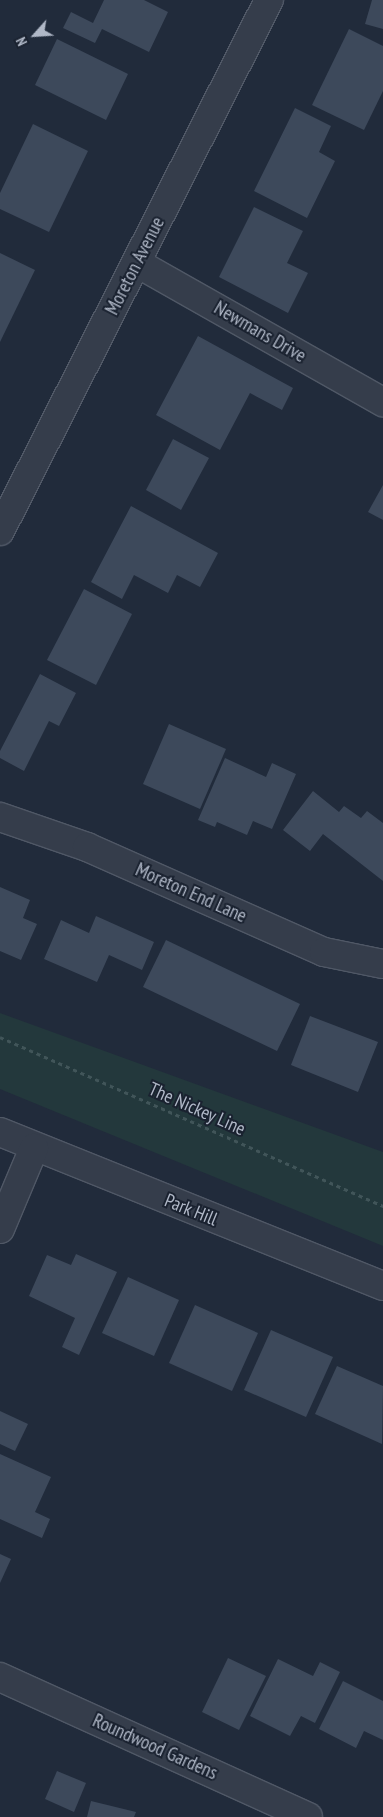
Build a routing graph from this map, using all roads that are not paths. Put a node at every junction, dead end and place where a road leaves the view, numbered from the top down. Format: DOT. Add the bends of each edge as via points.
graph roads {
  1 [pos="269,0"];
  2 [pos="137,262"];
  3 [pos="383,402"];
  4 [pos="0,530"];
  5 [pos="0,817"];
  6 [pos="383,964"];
  7 [pos="0,1132"];
  8 [pos="34,1148"];
  9 [pos="0,1229"];
  10 [pos="383,1286"];
  11 [pos="0,1677"];
  12 [pos="308,1817"];
  1 -- 2 [label="street, Moreton Avenue"];
  2 -- 3 [label="street, Newmans Drive"];
  2 -- 4 [label="street, Moreton Avenue"];
  5 -- 6 [label="street, Moreton End Lane" via="87,847 324,952"];
  7 -- 8 [label="street, Park Hill"];
  8 -- 9 [label="street"];
  8 -- 10 [label="street, Park Hill"];
  11 -- 12 [label="street, Roundwood Gardens"];
}
